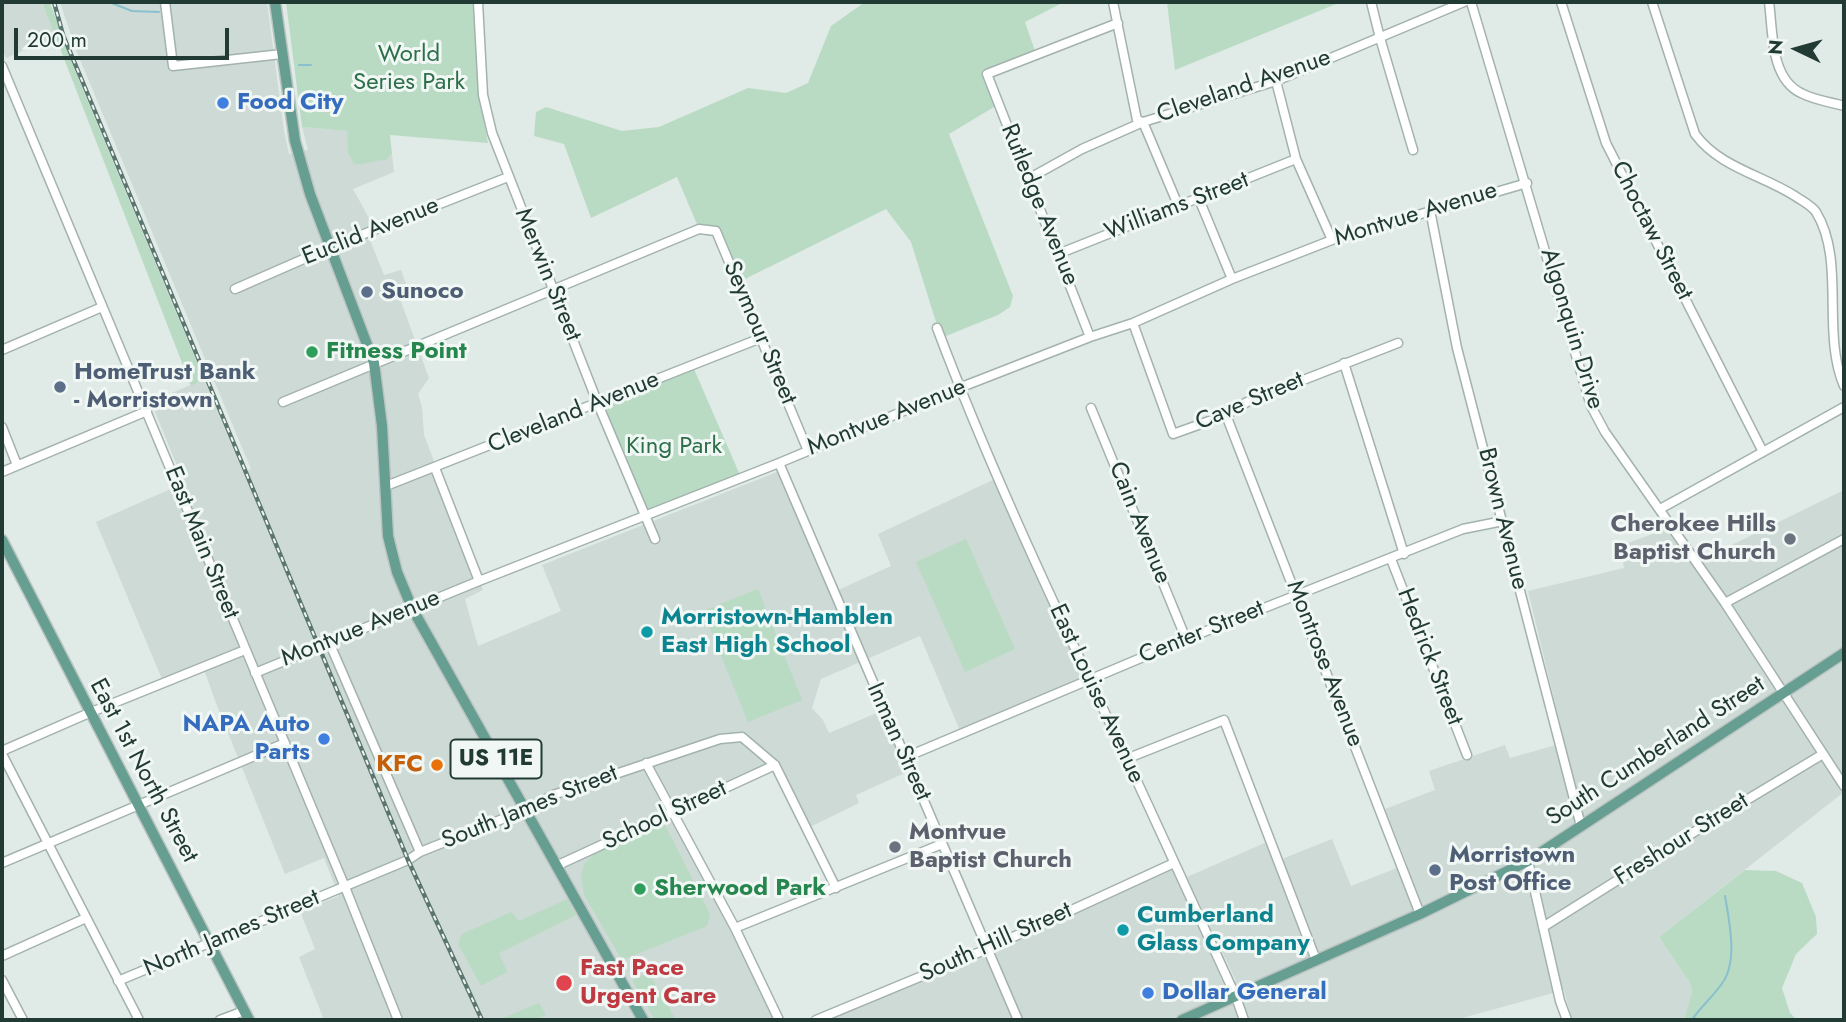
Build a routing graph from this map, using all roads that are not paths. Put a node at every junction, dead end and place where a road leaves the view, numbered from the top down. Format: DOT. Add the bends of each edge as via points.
graph roads {
  1 [pos="165,2"];
  2 [pos="275,2"];
  3 [pos="478,2"];
  4 [pos="1113,2"];
  5 [pos="1371,2"];
  6 [pos="1464,2"];
  7 [pos="1471,2"];
  8 [pos="1561,2"];
  9 [pos="1652,2"];
  10 [pos="1769,2"];
  11 [pos="1118,23"];
  12 [pos="1380,38"];
  13 [pos="282,54"];
  14 [pos="2,66"];
  15 [pos="1276,81"];
  16 [pos="1844,106"];
  17 [pos="1143,122"];
  18 [pos="1413,150"];
  19 [pos="1296,159"];
  20 [pos="508,177"];
  21 [pos="1028,179"];
  22 [pos="1527,183"];
  23 [pos="1199,199"];
  24 [pos="1178,205"];
  25 [pos="1430,210"];
  26 [pos="1332,240"];
  27 [pos="331,247"];
  28 [pos="1058,254"];
  29 [pos="1232,279"];
  30 [pos="553,288"];
  31 [pos="235,289"];
  32 [pos="102,307"];
  33 [pos="1133,323"];
  34 [pos="936,328"];
  35 [pos="1090,337"];
  36 [pos="761,338"];
  37 [pos="1398,343"];
  38 [pos="2,350"];
  39 [pos="374,363"];
  40 [pos="1344,363"];
  41 [pos="1844,386"];
  42 [pos="959,388"];
  43 [pos="282,401"];
  44 [pos="597,404"];
  45 [pos="1844,407"];
  46 [pos="1091,408"];
  47 [pos="147,411"];
  48 [pos="1226,415"];
  49 [pos="2,427"];
  50 [pos="808,451"];
  51 [pos="1763,452"];
  52 [pos="779,463"];
  53 [pos="17,465"];
  54 [pos="435,468"];
  55 [pos="2,472"];
  56 [pos="386,486"];
  57 [pos="1660,509"];
  58 [pos="645,517"];
  59 [pos="1503,521"];
  60 [pos="655,539"];
  61 [pos="1844,539"];
  62 [pos="2,540"];
  63 [pos="1404,554"];
  64 [pos="1391,559"];
  65 [pos="479,581"];
  66 [pos="1298,595"];
  67 [pos="1725,603"];
  68 [pos="412,608"];
  69 [pos="1186,639"];
  70 [pos="329,642"];
  71 [pos="245,650"];
  72 [pos="1844,653"];
  73 [pos="255,673"];
  74 [pos="1090,680"];
  75 [pos="1784,694"];
  76 [pos="89,713"];
  77 [pos="285,743"];
  78 [pos="2,753"];
  79 [pos="1823,754"];
  80 [pos="1467,755"];
  81 [pos="906,757"];
  82 [pos="1126,759"];
  83 [pos="646,763"];
  84 [pos="775,765"];
  85 [pos="1844,786"];
  86 [pos="138,807"];
  87 [pos="525,810"];
  88 [pos="672,813"];
  89 [pos="1581,826"];
  90 [pos="48,843"];
  91 [pos="942,844"];
  92 [pos="420,852"];
  93 [pos="1528,861"];
  94 [pos="2,863"];
  95 [pos="1174,863"];
  96 [pos="556,866"];
  97 [pos="345,887"];
  98 [pos="836,888"];
  99 [pos="1420,914"];
  100 [pos="86,918"];
  101 [pos="1543,927"];
  102 [pos="735,928"];
  103 [pos="211,943"];
  104 [pos="987,949"];
  105 [pos="2,956"];
  106 [pos="1317,960"];
  107 [pos="2,980"];
  108 [pos="118,981"];
  109 [pos="1236,997"];
  110 [pos="246,1015"];
  111 [pos="23,1020"];
  112 [pos="139,1020"];
  113 [pos="220,1020"];
  114 [pos="398,1020"];
  115 [pos="643,1020"];
  116 [pos="779,1020"];
  117 [pos="816,1020"];
  118 [pos="1018,1020"];
  119 [pos="1182,1020"];
  120 [pos="1244,1020"];
  121 [pos="1567,1020"];
  1 -- 13 [label="street" via="173,66"];
  2 -- 13 [label="main road, US 11E"];
  3 -- 20 [label="street, Merwin Street" via="484,95"];
  4 -- 11 [label="street"];
  5 -- 12 [label="street"];
  6 -- 12 [label="street, Cleveland Avenue"];
  7 -- 22 [label="street, Algonquin Drive"];
  8 -- 51 [label="street, Choctaw Street" via="1606,143"];
  9 -- 41 [label="street" via="1695,134 1705,148 1787,191 1814,209 1823,222 1834,265 1835,343"];
  10 -- 16 [label="street" via="1777,65 1783,78 1801,93"];
  11 -- 17 [label="street" via="1137,120"];
  11 -- 21 [label="street, Rutledge Avenue" via="987,74"];
  12 -- 15 [label="street, Cleveland Avenue"];
  12 -- 18 [label="street"];
  13 -- 27 [label="main road, US 11E" via="295,141"];
  14 -- 32 [label="street, East Main Street"];
  15 -- 17 [label="street, Cleveland Avenue"];
  15 -- 19 [label="street"];
  17 -- 21 [label="street, Cleveland Avenue"];
  17 -- 24 [label="street"];
  19 -- 23 [label="street, Williams Street"];
  19 -- 26 [label="street"];
  20 -- 27 [label="street, Euclid Avenue"];
  20 -- 30 [label="street, Merwin Street"];
  21 -- 28 [label="street, Rutledge Avenue"];
  22 -- 25 [label="street, Montvue Avenue"];
  22 -- 57 [label="street, Algonquin Drive" via="1591,406"];
  23 -- 24 [label="street, Williams Street"];
  23 -- 29 [label="street"];
  24 -- 28 [label="street, Williams Street"];
  25 -- 26 [label="street, Montvue Avenue"];
  25 -- 59 [label="street, Brown Avenue" via="1457,348"];
  26 -- 29 [label="street, Montvue Avenue"];
  27 -- 31 [label="street, Euclid Avenue"];
  27 -- 39 [label="main road, US 11E"];
  28 -- 35 [label="street, Rutledge Avenue"];
  29 -- 33 [label="street, Montvue Avenue"];
  30 -- 36 [label="street, Seymour Street" via="699,229 716,231"];
  30 -- 39 [label="street"];
  30 -- 44 [label="street, Merwin Street"];
  32 -- 38 [label="street"];
  32 -- 47 [label="street, East Main Street"];
  33 -- 35 [label="street, Montvue Avenue"];
  33 -- 48 [label="street, Cave Street" via="1173,434"];
  34 -- 42 [label="street, East Louise Avenue"];
  35 -- 42 [label="street, Montvue Avenue"];
  36 -- 44 [label="street, Cleveland Avenue"];
  36 -- 50 [label="street, Seymour Street"];
  37 -- 40 [label="street, Cave Street"];
  39 -- 43 [label="street"];
  39 -- 56 [label="main road, US 11E"];
  40 -- 48 [label="street, Cave Street"];
  40 -- 63 [label="street, Hedrick Street"];
  42 -- 50 [label="street, Montvue Avenue"];
  42 -- 74 [label="street, East Louise Avenue"];
  44 -- 54 [label="street, Cleveland Avenue"];
  44 -- 58 [label="street, Merwin Street"];
  45 -- 51 [label="street"];
  46 -- 69 [label="street, Cain Avenue"];
  47 -- 53 [label="street"];
  47 -- 71 [label="street, East Main Street"];
  48 -- 66 [label="street, Montrose Avenue"];
  49 -- 53 [label="street"];
  50 -- 52 [label="street, Montvue Avenue"];
  51 -- 57 [label="street"];
  52 -- 58 [label="street, Montvue Avenue"];
  52 -- 81 [label="street, Inman Street"];
  53 -- 55 [label="street"];
  54 -- 56 [label="street, Cleveland Avenue"];
  54 -- 65 [label="street"];
  56 -- 68 [label="main road, US 11E" via="388,536"];
  57 -- 67 [label="street, Algonquin Drive"];
  58 -- 60 [label="street, Merwin Street"];
  58 -- 65 [label="street, Montvue Avenue"];
  59 -- 63 [label="street, Center Street" via="1464,529"];
  59 -- 89 [label="street, Brown Avenue"];
  61 -- 67 [label="street"];
  62 -- 76 [label="main road, East 1st North Street"];
  63 -- 64 [label="street, Center Street"];
  64 -- 66 [label="street, Center Street"];
  64 -- 80 [label="street, Hedrick Street"];
  65 -- 68 [label="street, Montvue Avenue"];
  66 -- 69 [label="street, Center Street"];
  66 -- 99 [label="street, Montrose Avenue"];
  67 -- 75 [label="street, Algonquin Drive"];
  68 -- 70 [label="street, Montvue Avenue"];
  68 -- 87 [label="main road, US 11E"];
  69 -- 74 [label="street, Center Street"];
  70 -- 73 [label="street, Montvue Avenue"];
  70 -- 92 [label="street"];
  71 -- 73 [label="street, East Main Street"];
  71 -- 76 [label="street"];
  72 -- 75 [label="main road, South Cumberland Street"];
  73 -- 77 [label="street, East Main Street"];
  74 -- 81 [label="street, Center Street"];
  74 -- 82 [label="street, East Louise Avenue"];
  75 -- 79 [label="street, Algonquin Drive"];
  75 -- 89 [label="main road, South Cumberland Street"];
  76 -- 78 [label="street"];
  76 -- 86 [label="main road, East 1st North Street"];
  77 -- 86 [label="street"];
  77 -- 97 [label="street, East Main Street"];
  78 -- 90 [label="street"];
  79 -- 85 [label="street, Algonquin Drive"];
  79 -- 101 [label="street, Freshour Street"];
  81 -- 91 [label="street, Inman Street"];
  82 -- 95 [label="street, East Louise Avenue"];
  82 -- 106 [label="street" via="1224,720"];
  83 -- 84 [label="street, South James Street" via="720,739 742,737"];
  83 -- 87 [label="street, South James Street" via="553,795"];
  83 -- 88 [label="street"];
  84 -- 88 [label="street, School Street"];
  84 -- 98 [label="street"];
  86 -- 90 [label="street"];
  86 -- 103 [label="main road, East 1st North Street"];
  87 -- 92 [label="street, South James Street"];
  87 -- 96 [label="main road, US 11E"];
  88 -- 96 [label="street, School Street"];
  88 -- 102 [label="street"];
  89 -- 93 [label="main road, South Cumberland Street"];
  90 -- 94 [label="street"];
  90 -- 100 [label="street"];
  91 -- 98 [label="street"];
  91 -- 104 [label="street, Inman Street"];
  92 -- 97 [label="street, South James Street"];
  93 -- 99 [label="main road, South Cumberland Street"];
  93 -- 101 [label="street"];
  95 -- 104 [label="street, South Hill Street"];
  95 -- 109 [label="street, East Louise Avenue"];
  96 -- 115 [label="main road, US 11E"];
  97 -- 103 [label="street, North James Street"];
  97 -- 114 [label="street, East Main Street"];
  98 -- 102 [label="street"];
  99 -- 106 [label="main road, South Cumberland Street"];
  100 -- 105 [label="street"];
  100 -- 108 [label="street"];
  101 -- 121 [label="street"];
  102 -- 116 [label="street"];
  103 -- 108 [label="street, North James Street"];
  103 -- 110 [label="main road, East 1st North Street"];
  104 -- 117 [label="street, South Hill Street"];
  104 -- 118 [label="street, Inman Street"];
  106 -- 109 [label="main road, South Cumberland Street"];
  107 -- 111 [label="street"];
  108 -- 112 [label="street"];
  109 -- 119 [label="main road, South Cumberland Street"];
  109 -- 120 [label="street, East Louise Avenue"];
  110 -- 113 [label="street"];
}
